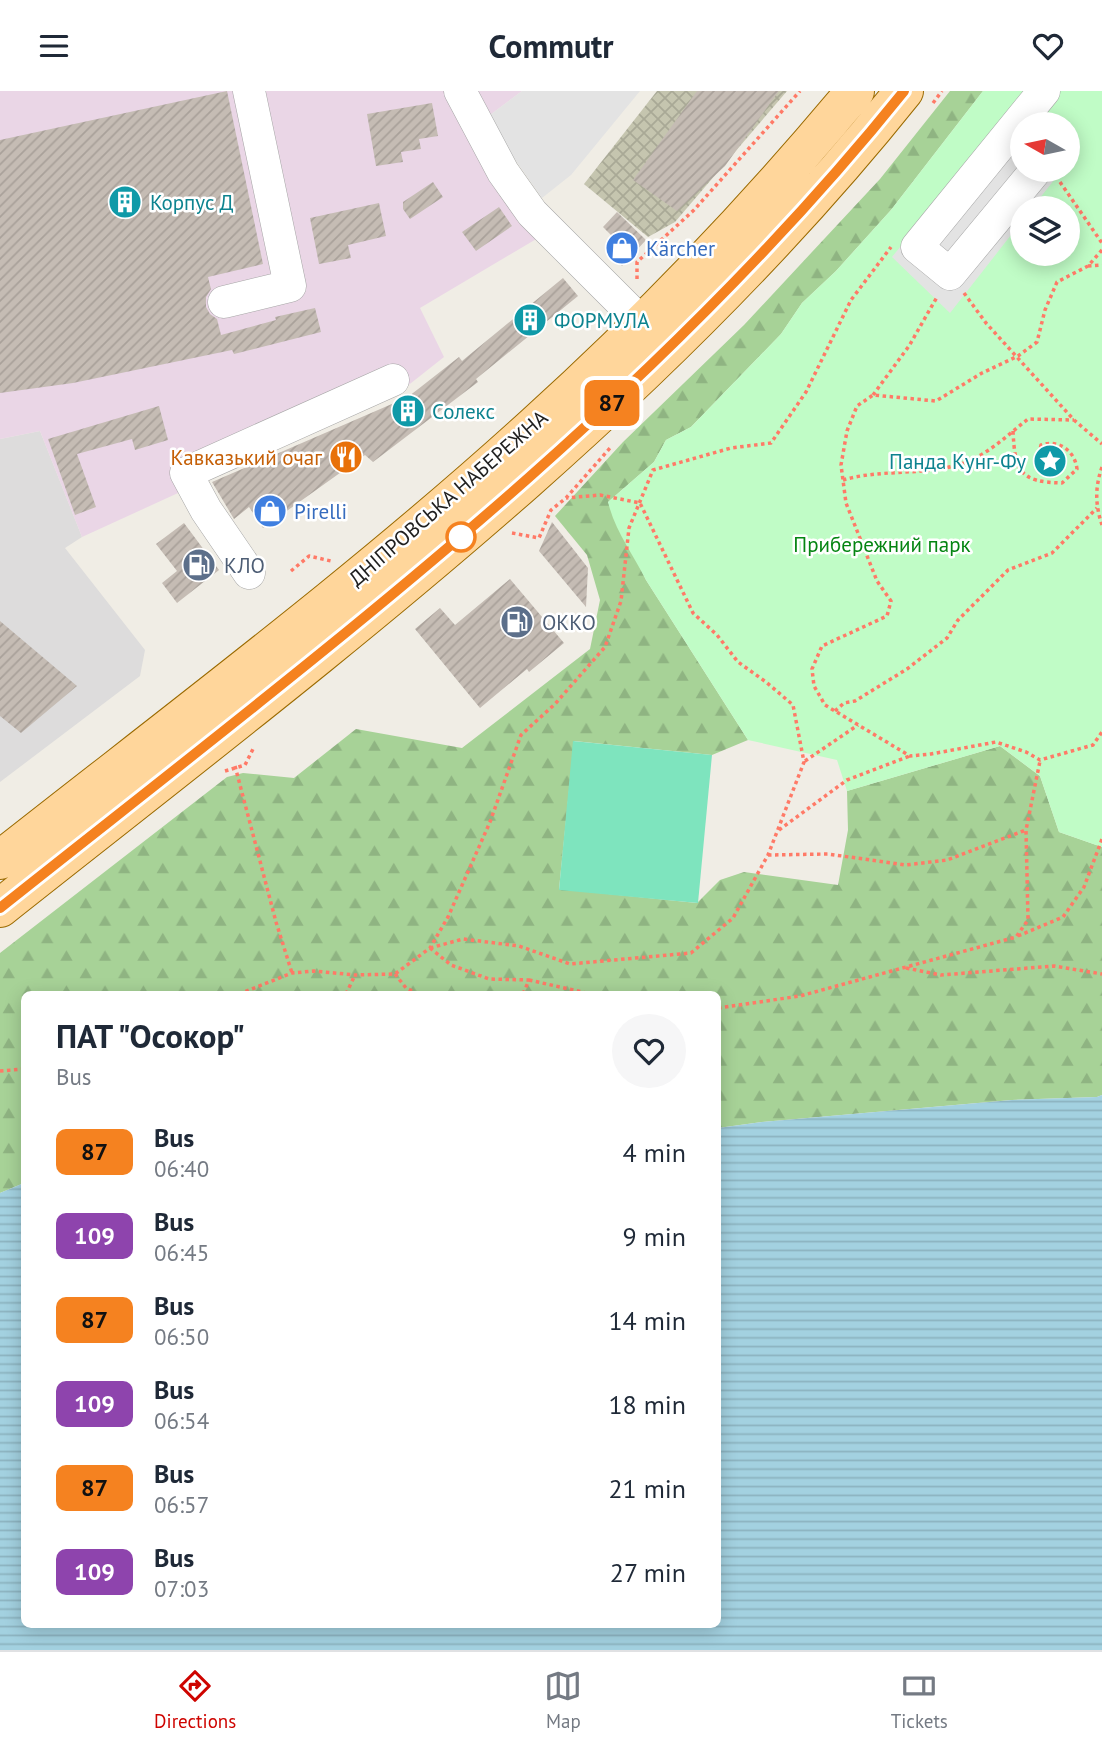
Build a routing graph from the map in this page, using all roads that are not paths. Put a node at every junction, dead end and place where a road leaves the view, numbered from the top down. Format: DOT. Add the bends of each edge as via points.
graph roads {
  1 [pos="249,91"];
  2 [pos="855,91"];
  3 [pos="904,91"];
  4 [pos="1044,91"];
  5 [pos="468,94"];
  6 [pos="1032,112"];
  7 [pos="1010,146"];
  8 [pos="1036,182"];
  9 [pos="224,302"];
  10 [pos="642,323"];
  11 [pos="393,380"];
  12 [pos="249,573"];
  13 [pos="0,860"];
  14 [pos="7,890"];
  1 -- 9 [label="lane" via="290,286"];
  2 -- 10 [label="main road, ДНІПРОВСЬКА НАБЕРЕЖНА"];
  3 -- 14 [label="main road, ДНІПРОВСЬКА НАБЕРЕЖНА" via="797,216 694,324 566,445 330,646"];
  4 -- 6 [label="lane"];
  5 -- 10 [label="lane" via="503,172 532,213"];
  7 -- 8 [label="lane" via="918,247 950,274"];
  10 -- 13 [label="main road, ДНІПРОВСЬКА НАБЕРЕЖНА" via="534,426 380,558"];
  11 -- 12 [label="lane" via="186,473"];
}
